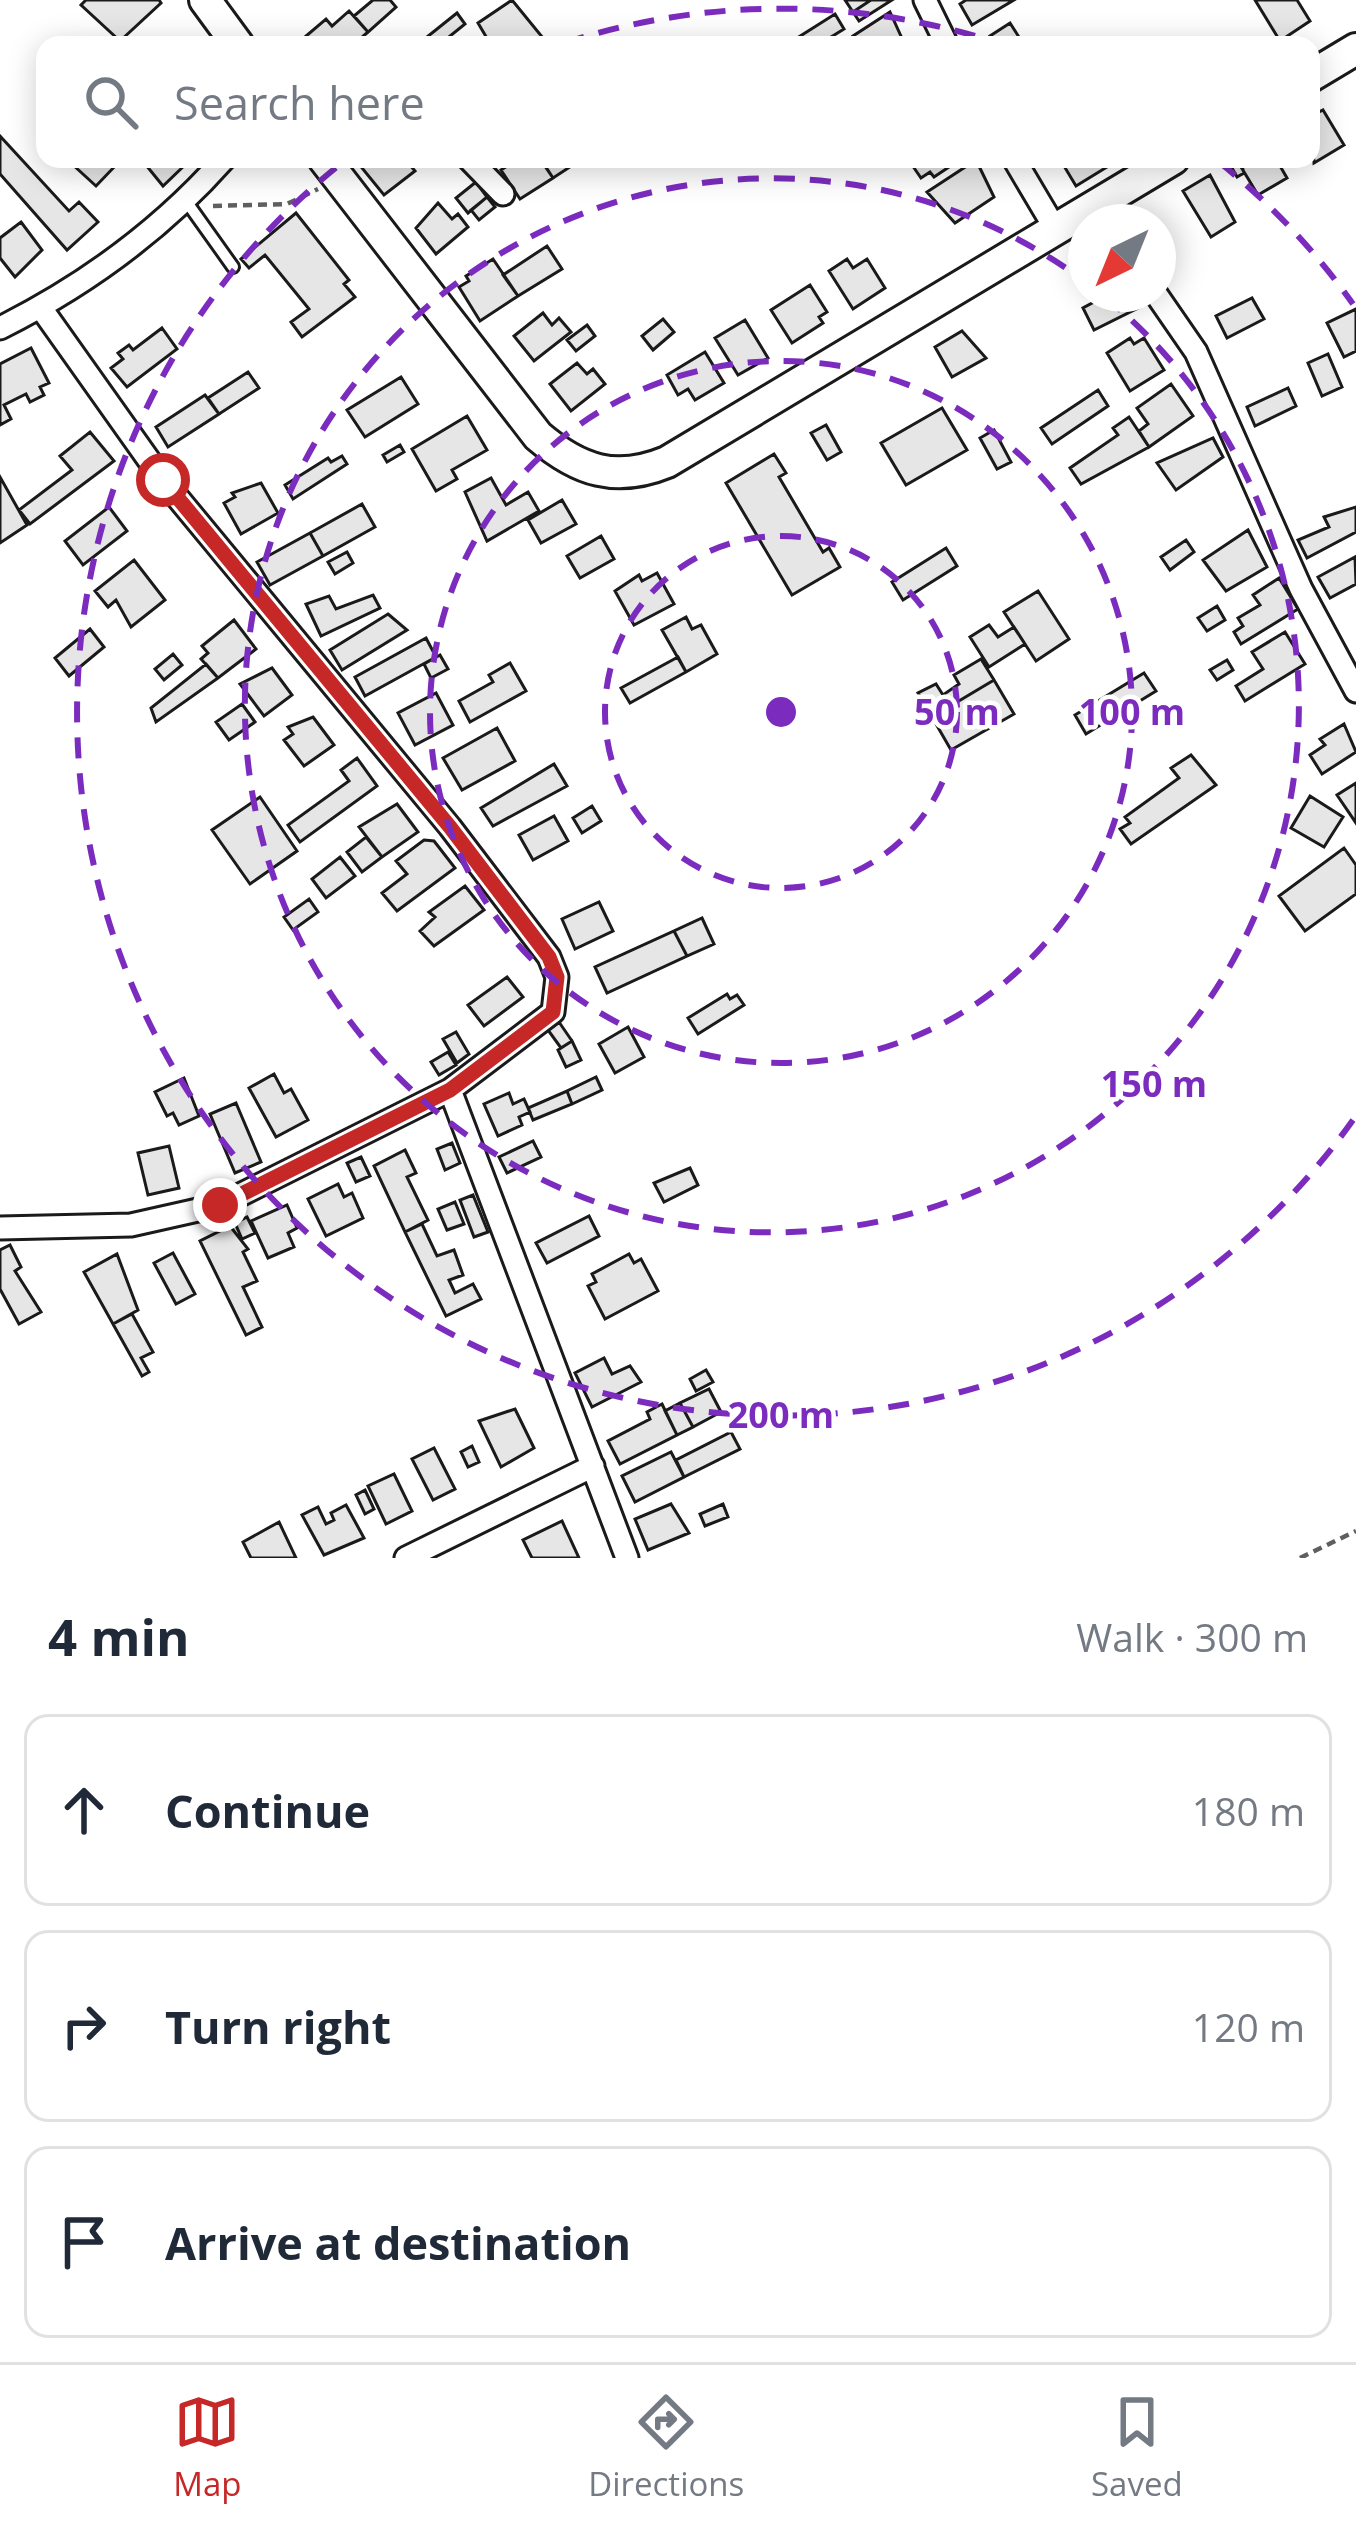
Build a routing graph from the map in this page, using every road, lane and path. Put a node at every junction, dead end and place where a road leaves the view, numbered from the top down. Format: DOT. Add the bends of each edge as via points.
graph roads {
  1 [pos="205,0"];
  2 [pos="925,0"];
  3 [pos="231,36"];
  4 [pos="943,36"];
  5 [pos="1356,49"];
  6 [pos="1320,71"];
  7 [pos="217,168"];
  8 [pos="478,168"];
  9 [pos="1023,168"];
  10 [pos="1160,168"];
  11 [pos="324,173"];
  12 [pos="503,194"];
  13 [pos="1105,204"];
  14 [pos="189,205"];
  15 [pos="1068,221"];
  16 [pos="1068,228"];
  17 [pos="233,267"];
  18 [pos="41,308"];
  19 [pos="1168,312"];
  20 [pos="0,328"];
  21 [pos="1356,691"];
  22 [pos="450,1090"];
  23 [pos="0,1228"];
  24 [pos="593,1466"];
  25 [pos="1356,1532"];
  26 [pos="406,1558"];
  27 [pos="626,1558"];
  28 [pos="1300,1558"];
  1 -- 3 [label="street"];
  2 -- 4 [label="street"];
  5 -- 6 [label="street"];
  7 -- 14 [label="street"];
  8 -- 12 [label="street"];
  9 -- 15 [label="street"];
  10 -- 13 [label="street"];
  11 -- 14 [label="path" via="287,204"];
  11 -- 16 [label="street" via="538,436 578,465 620,475 667,463"];
  14 -- 17 [label="lane"];
  14 -- 18 [label="street"];
  18 -- 20 [label="street"];
  18 -- 22 [label="street" via="163,480 549,957 557,977 553,1012"];
  19 -- 21 [label="street" via="1196,352 1300,589"];
  22 -- 23 [label="street" via="220,1205 131,1225"];
  22 -- 24 [label="street"];
  24 -- 26 [label="street"];
  24 -- 27 [label="street"];
  25 -- 28 [label="path"];
}
